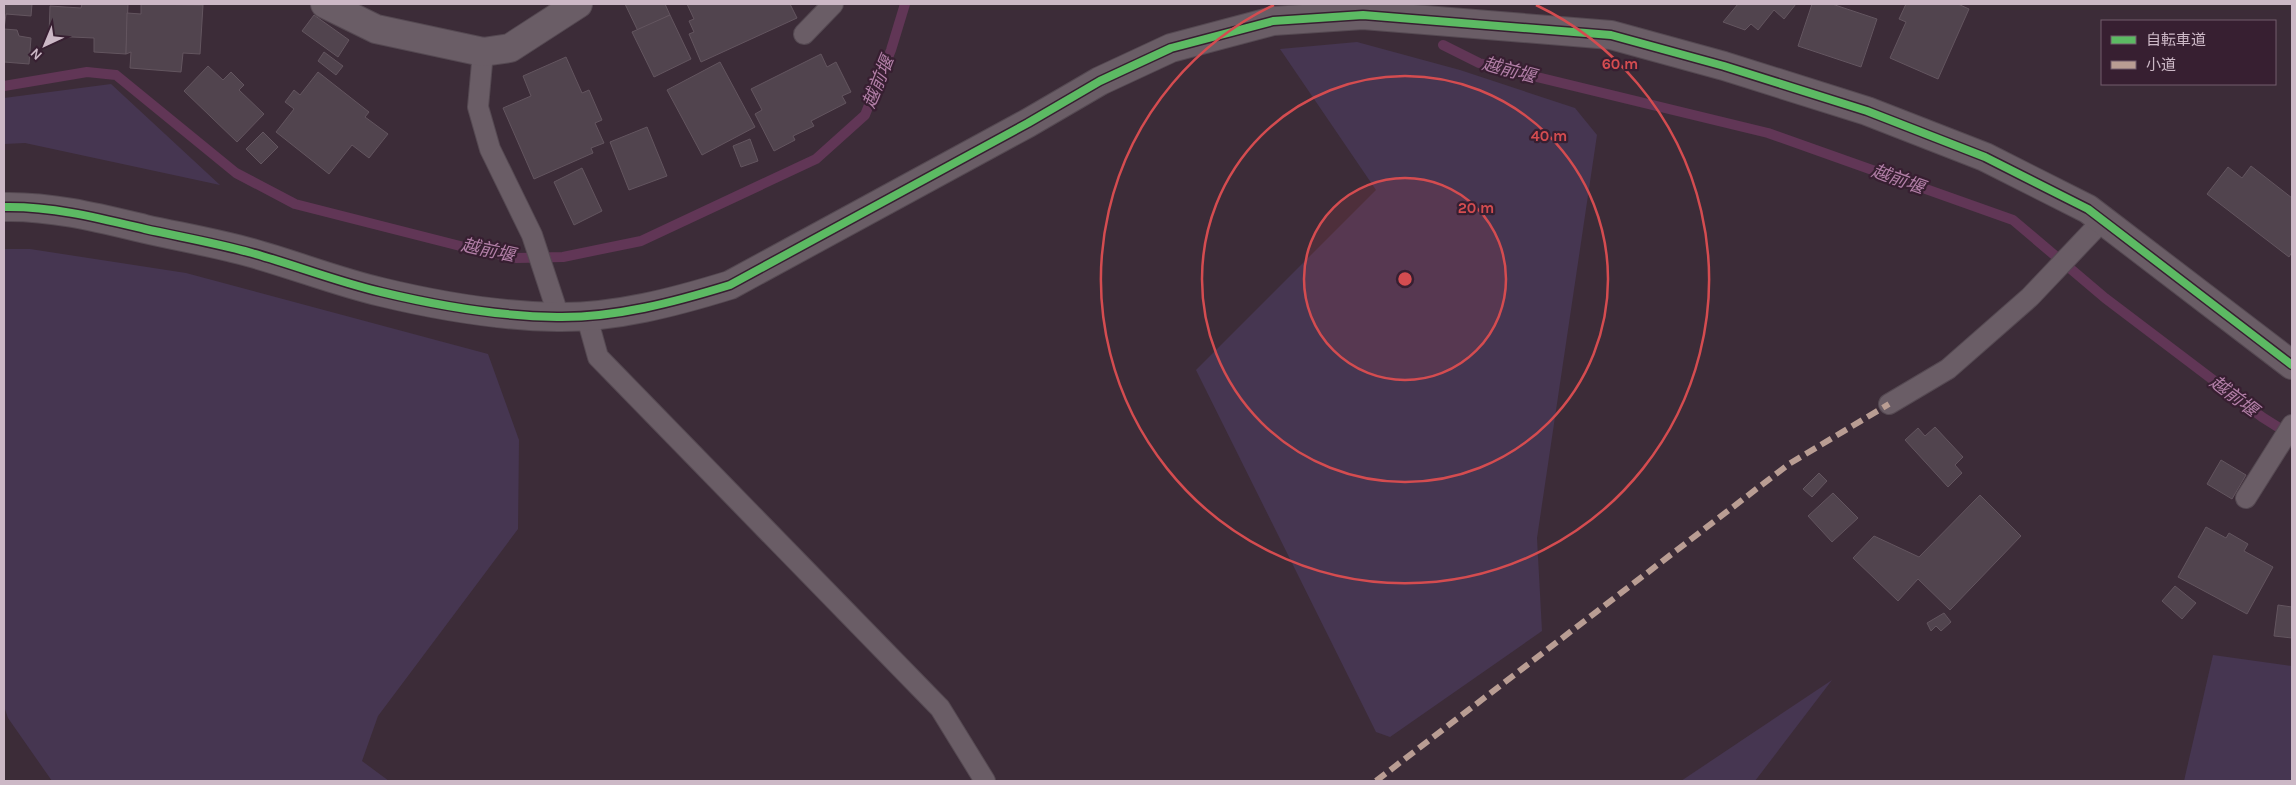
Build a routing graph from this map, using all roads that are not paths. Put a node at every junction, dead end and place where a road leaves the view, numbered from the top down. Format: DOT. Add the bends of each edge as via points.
graph roads {
  1 [pos="325,4"];
  2 [pos="578,4"];
  3 [pos="833,4"];
  4 [pos="1321,11"];
  5 [pos="804,34"];
  6 [pos="483,52"];
  7 [pos="4,207"];
  8 [pos="2103,220"];
  9 [pos="586,314"];
  10 [pos="559,317"];
  11 [pos="2292,365"];
  12 [pos="1889,404"];
  13 [pos="2292,425"];
  14 [pos="2246,498"];
  15 [pos="985,781"];
  1 -- 6 [label="street" via="376,29"];
  2 -- 6 [label="street" via="510,48"];
  3 -- 5 [label="lane"];
  4 -- 8 [label="street" via="1611,35 1867,111 1985,156 2088,209"];
  4 -- 9 [label="street" via="1171,48 1100,81 1028,124 730,285 677,301"];
  6 -- 10 [label="lane" via="478,107 490,148 532,235"];
  7 -- 10 [label="street" via="100,217 198,239 380,292 455,307 506,315"];
  8 -- 11 [label="street"];
  8 -- 12 [label="lane" via="2030,297 1948,369"];
  9 -- 10 [label="street"];
  9 -- 15 [label="lane" via="598,357 940,708"];
  13 -- 14 [label="lane"];
}
